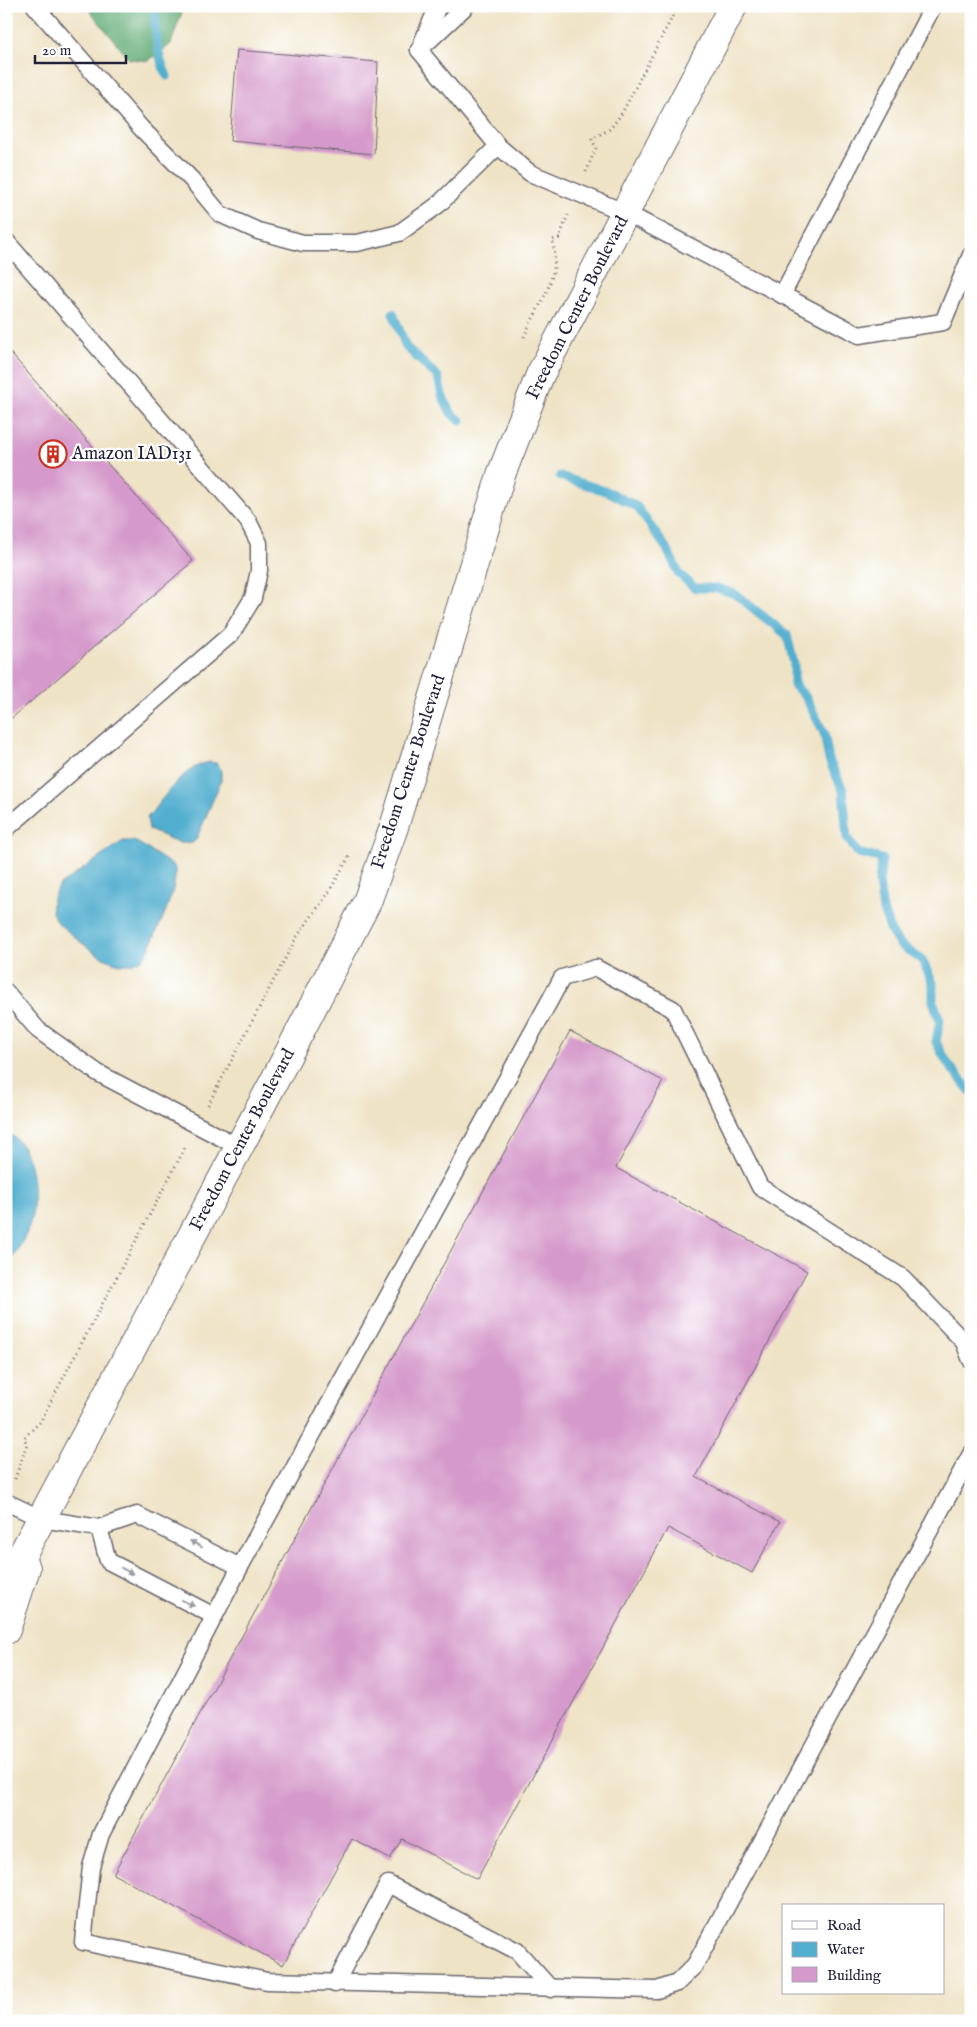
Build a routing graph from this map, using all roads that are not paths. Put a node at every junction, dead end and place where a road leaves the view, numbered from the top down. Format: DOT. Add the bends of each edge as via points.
graph roads {
  1 [pos="35,6"];
  2 [pos="438,6"];
  3 [pos="466,6"];
  4 [pos="733,6"];
  5 [pos="933,6"];
  6 [pos="419,50"];
  7 [pos="498,146"];
  8 [pos="626,213"];
  9 [pos="6,241"];
  10 [pos="971,254"];
  11 [pos="782,295"];
  12 [pos="6,829"];
  13 [pos="6,992"];
  14 [pos="239,1147"];
  15 [pos="971,1360"];
  16 [pos="971,1454"];
  17 [pos="7,1502"];
  18 [pos="42,1519"];
  19 [pos="99,1528"];
  20 [pos="240,1567"];
  21 [pos="6,1585"];
  22 [pos="214,1616"];
  23 [pos="6,1630"];
  24 [pos="335,1984"];
  25 [pos="551,1989"];
  1 -- 7 [label="lane" via="220,214 258,231 303,243 356,243 399,233 438,205"];
  2 -- 6 [label="lane"];
  3 -- 6 [label="lane"];
  4 -- 8 [label="street, Freedom Center Boulevard"];
  5 -- 11 [label="lane"];
  6 -- 7 [label="lane"];
  7 -- 8 [label="lane" via="530,173"];
  8 -- 11 [label="lane"];
  8 -- 14 [label="street, Freedom Center Boulevard" via="540,375 501,475 394,827 367,902"];
  9 -- 12 [label="lane" via="248,521 259,543 259,571 253,598 231,634"];
  10 -- 11 [label="lane" via="943,322 859,335"];
  13 -- 14 [label="lane" via="38,1030 98,1073"];
  14 -- 18 [label="street, Freedom Center Boulevard"];
  15 -- 20 [label="lane" via="964,1342 903,1278 760,1187 673,1009 596,968 562,978"];
  16 -- 25 [label="lane" via="695,1965 677,1983 658,1990"];
  17 -- 18 [label="lane"];
  18 -- 19 [label="lane"];
  18 -- 21 [label="street, Freedom Center Boulevard"];
  18 -- 23 [label="street, Freedom Center Boulevard"];
  20 -- 19 [label="lane, one-way" via="137,1515"];
  19 -- 22 [label="lane, one-way" via="108,1561"];
  20 -- 22 [label="lane"];
  22 -- 24 [label="lane" via="101,1834 91,1867 83,1942 267,1981"];
  24 -- 25 [label="lane"];
  24 -- 25 [label="lane" via="388,1884 517,1951"];
}
